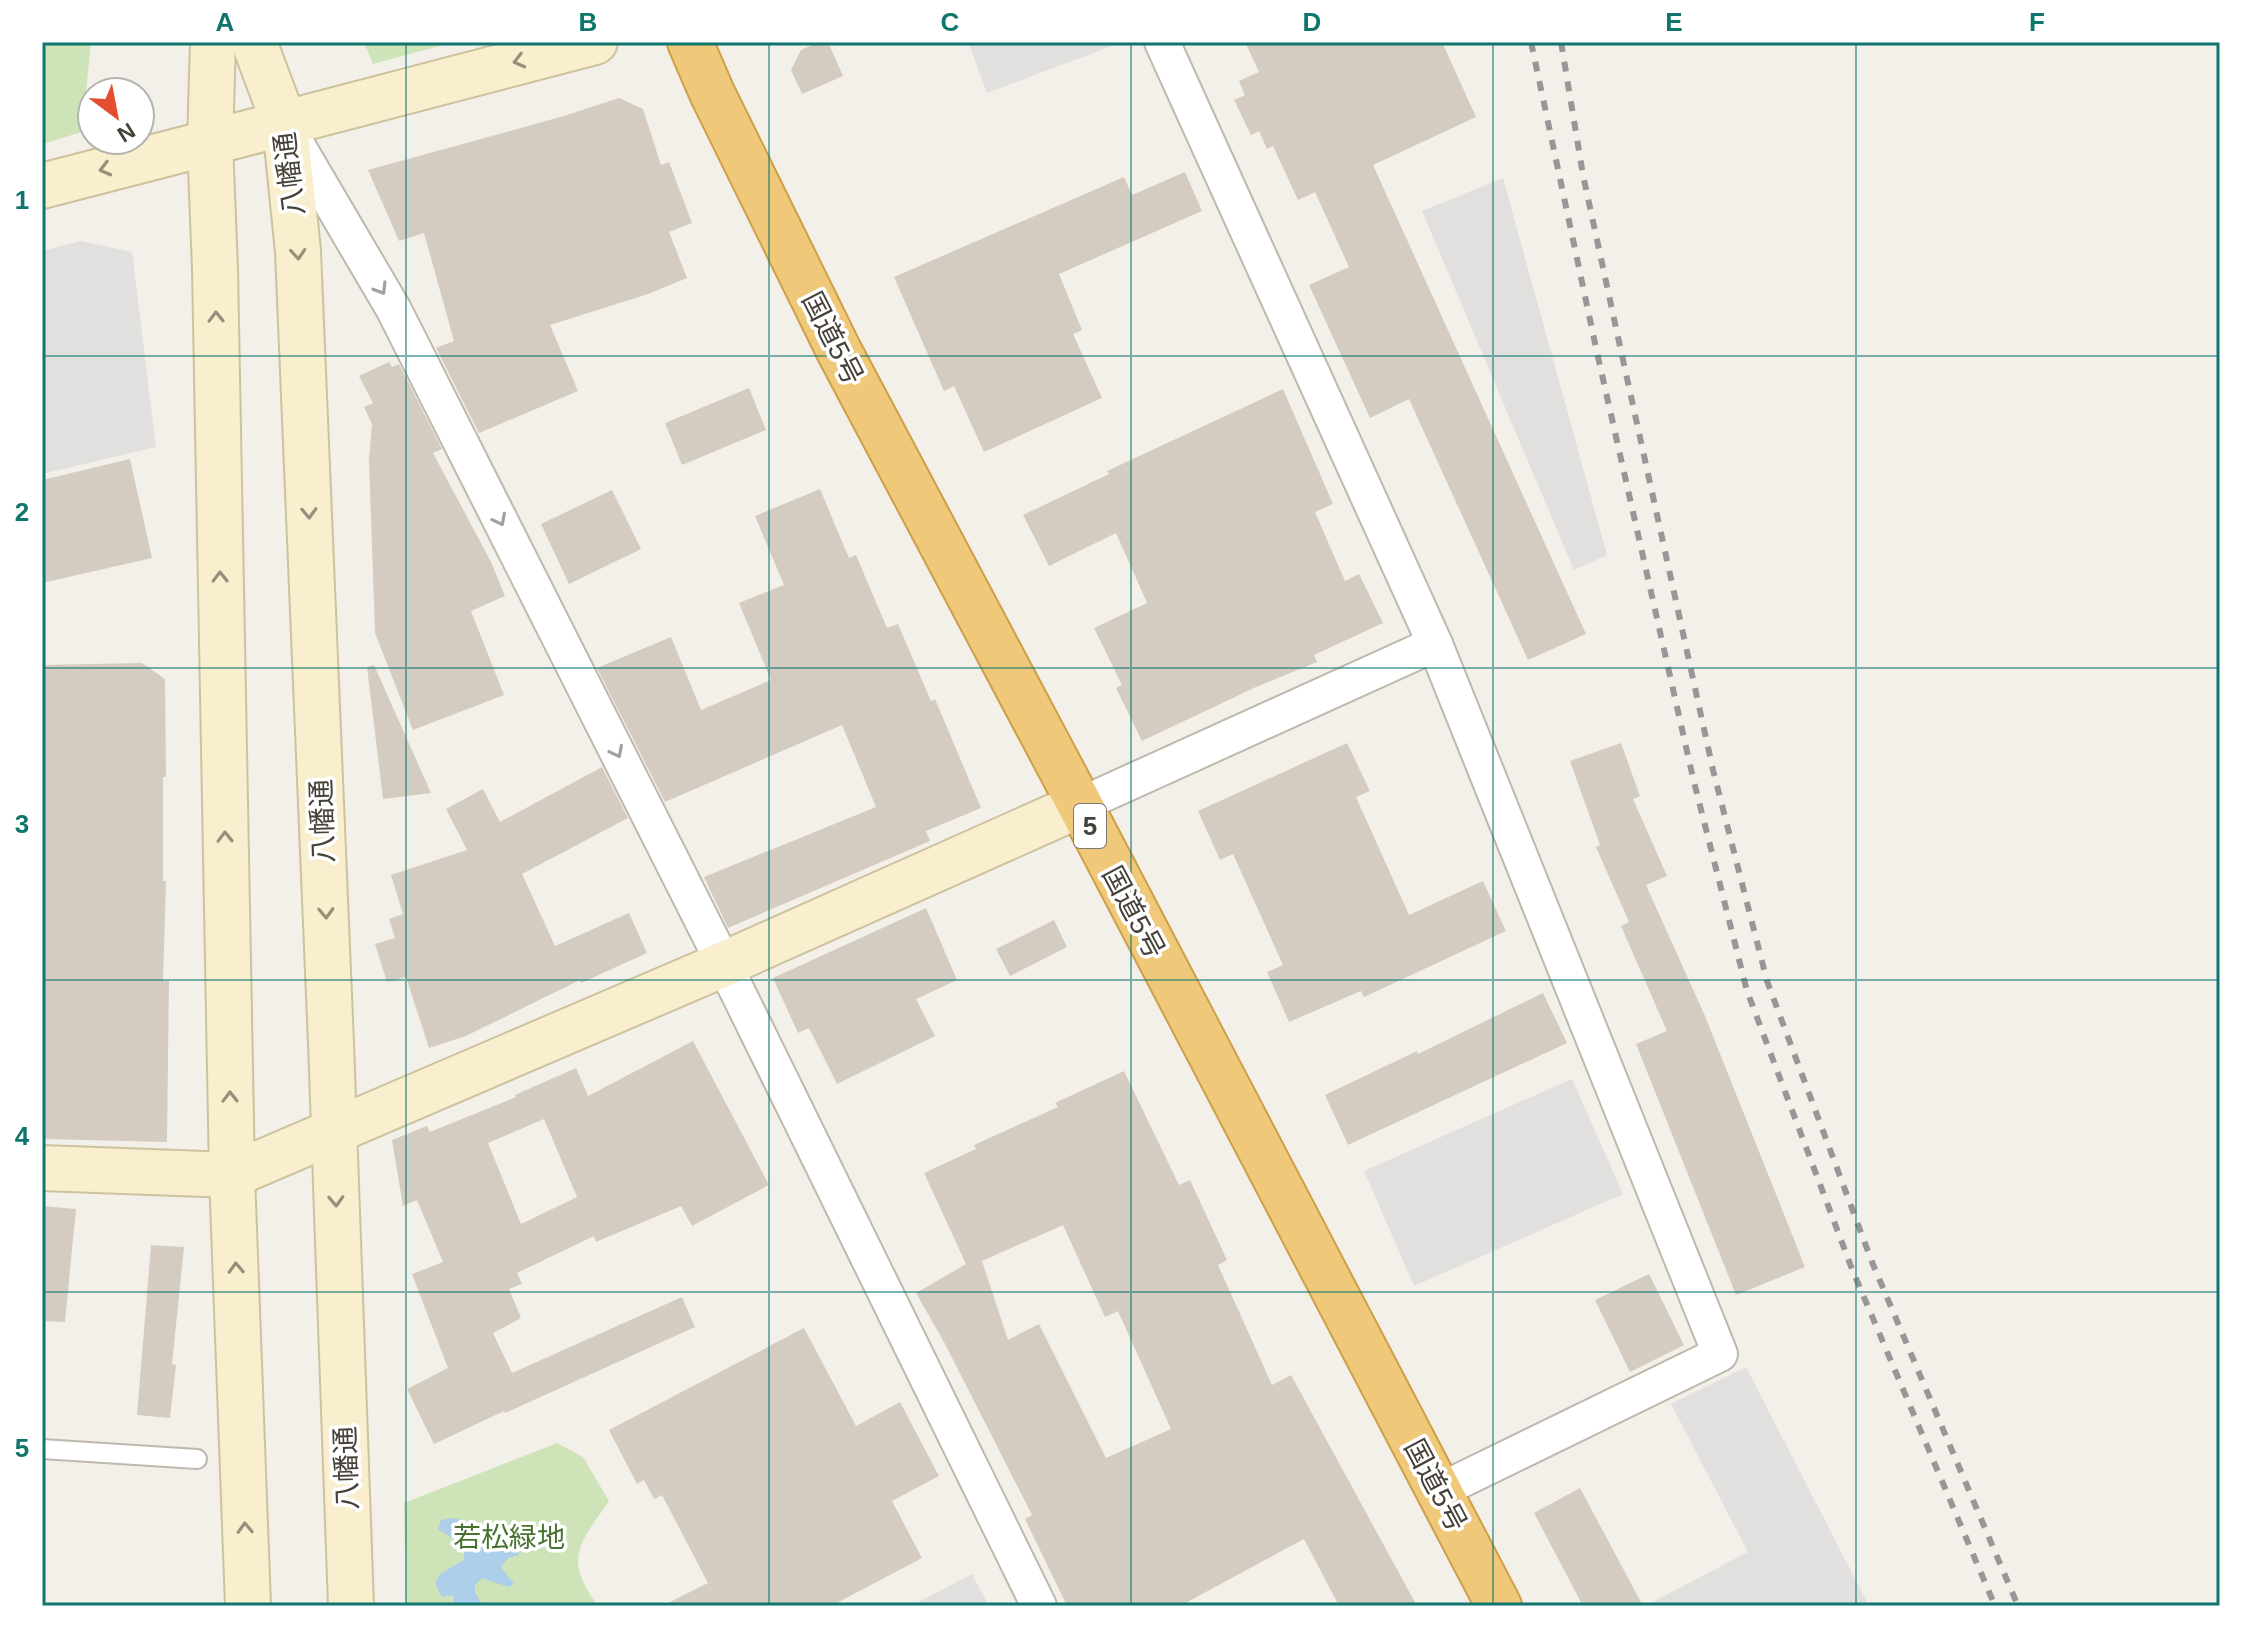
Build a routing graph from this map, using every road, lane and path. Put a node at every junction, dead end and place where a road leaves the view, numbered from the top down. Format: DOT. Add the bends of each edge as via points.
graph roads {
  1 [pos="213,42"];
  2 [pos="254,42"];
  3 [pos="595,42"];
  4 [pos="690,42"];
  5 [pos="1162,42"];
  6 [pos="285,125"];
  7 [pos="210,142"];
  8 [pos="42,186"];
  9 [pos="1435,644"];
  10 [pos="1080,805"];
  11 [pos="724,964"];
  12 [pos="334,1130"];
  13 [pos="42,1168"];
  14 [pos="232,1175"];
  15 [pos="42,1449"];
  16 [pos="197,1459"];
  17 [pos="1439,1491"];
  18 [pos="1484,1599"];
  19 [pos="248,1606"];
  20 [pos="351,1606"];
  21 [pos="1039,1606"];
  1 -- 7 [label="street"];
  2 -- 6 [label="street, 八幡通"];
  3 -- 6 [label="street, one-way"];
  4 -- 10 [label="highway, 国道5号 / 5" via="839,351"];
  5 -- 9 [label="street"];
  6 -- 7 [label="street"];
  6 -- 11 [label="street, one-way" via="394,310"];
  6 -- 12 [label="street, 八幡通, one-way" via="299,266"];
  7 -- 8 [label="street, one-way"];
  14 -- 7 [label="street, one-way"];
  9 -- 10 [label="street"];
  9 -- 17 [label="street" via="1720,1354"];
  10 -- 11 [label="street"];
  10 -- 17 [label="highway, 国道5号 / 5"];
  11 -- 12 [label="street"];
  11 -- 21 [label="street"];
  12 -- 14 [label="street"];
  12 -- 20 [label="street, 八幡通, one-way"];
  13 -- 14 [label="street"];
  19 -- 14 [label="street, one-way"];
  15 -- 16 [label="lane"];
  17 -- 18 [label="highway, 国道5号 / 5"];
}
